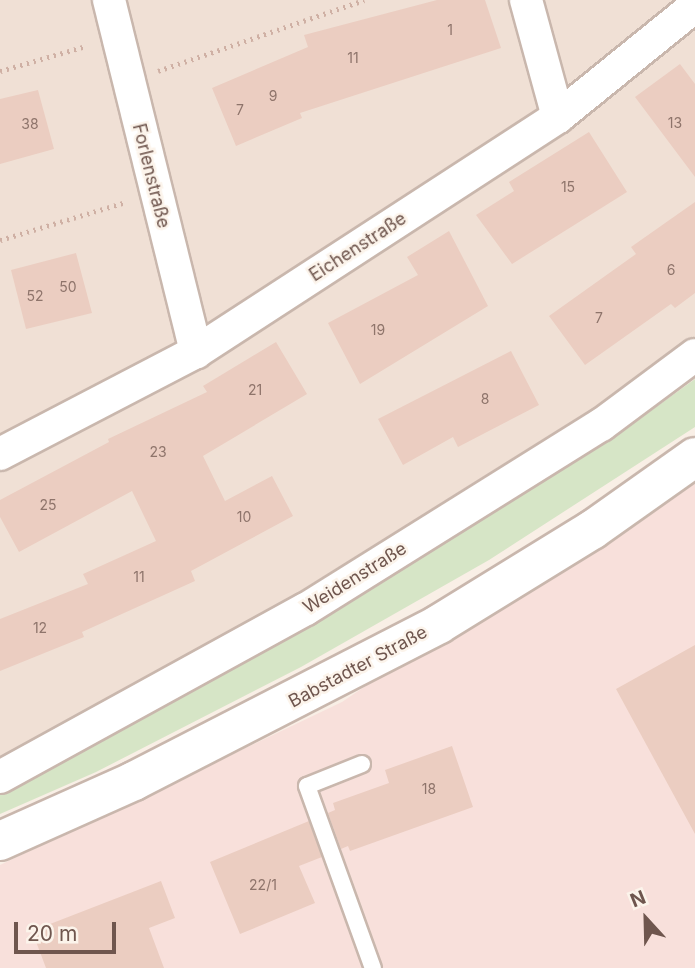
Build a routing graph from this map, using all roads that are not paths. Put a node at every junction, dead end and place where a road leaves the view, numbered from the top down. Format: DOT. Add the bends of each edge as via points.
graph roads {
  1 [pos="109,0"];
  2 [pos="526,0"];
  3 [pos="695,6"];
  4 [pos="558,117"];
  5 [pos="196,352"];
  6 [pos="695,355"];
  7 [pos="0,454"];
  8 [pos="695,457"];
  9 [pos="362,764"];
  10 [pos="0,777"];
  11 [pos="0,841"];
  12 [pos="373,968"];
  1 -- 5 [label="street, Forlenstraße"];
  2 -- 4 [label="street"];
  3 -- 4 [label="street, Eichenstraße"];
  4 -- 5 [label="street, Eichenstraße"];
  5 -- 7 [label="street, Eichenstraße"];
  6 -- 10 [label="street, Weidenstraße" via="601,425 318,602"];
  8 -- 11 [label="street, Babstadter Straße" via="592,530 439,624 159,769"];
  9 -- 12 [label="lane" via="307,786"];
}
